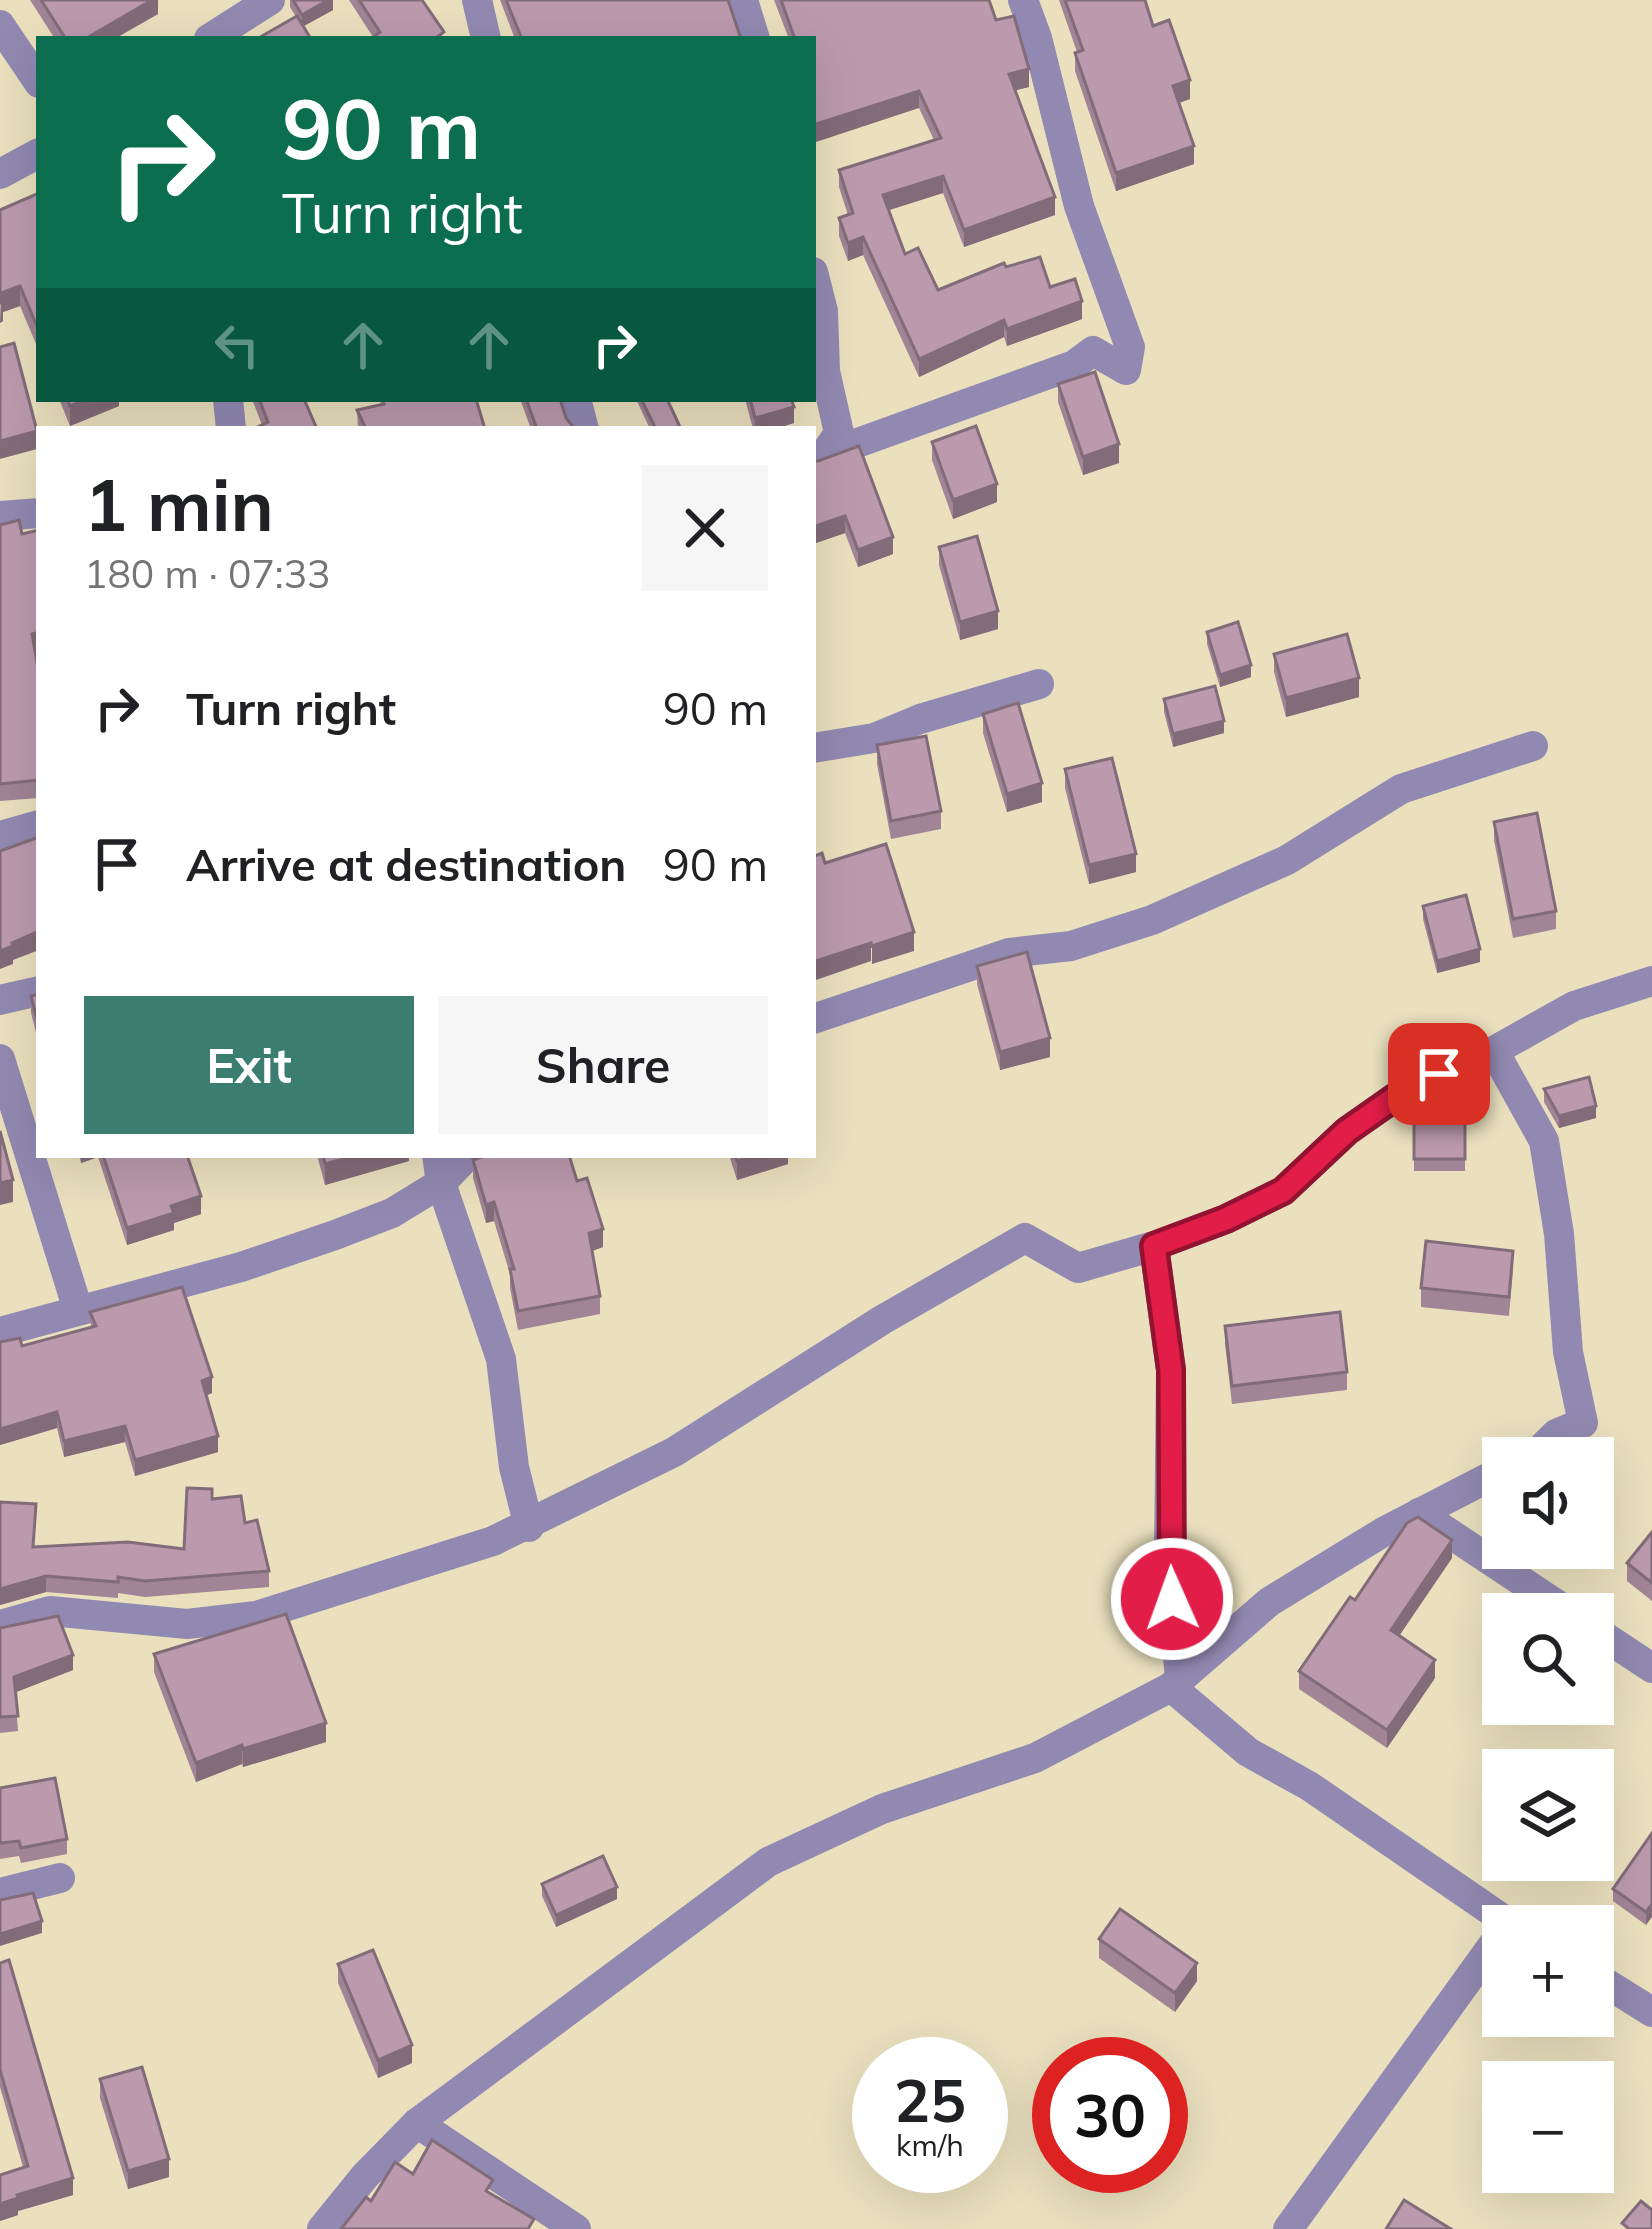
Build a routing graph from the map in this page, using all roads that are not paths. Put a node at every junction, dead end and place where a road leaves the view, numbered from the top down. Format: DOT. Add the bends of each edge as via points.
graph roads {
  1 [pos="270,0"];
  2 [pos="477,0"];
  3 [pos="743,0"];
  4 [pos="1023,0"];
  5 [pos="0,26"];
  6 [pos="214,36"];
  7 [pos="485,36"];
  8 [pos="754,36"];
  9 [pos="36,79"];
  10 [pos="36,155"];
  11 [pos="0,174"];
  12 [pos="816,284"];
  13 [pos="819,457"];
  14 [pos="36,513"];
  15 [pos="0,516"];
  16 [pos="1040,684"];
  17 [pos="1533,746"];
  18 [pos="816,748"];
  19 [pos="36,826"];
  20 [pos="0,836"];
  21 [pos="1652,981"];
  22 [pos="36,992"];
  23 [pos="0,1000"];
  24 [pos="816,1018"];
  25 [pos="1494,1052"];
  26 [pos="0,1059"];
  27 [pos="439,1169"];
  28 [pos="1154,1246"];
  29 [pos="78,1310"];
  30 [pos="0,1332"];
  31 [pos="1553,1437"];
  32 [pos="1482,1481"];
  33 [pos="1419,1513"];
  34 [pos="529,1527"];
  35 [pos="1539,1593"];
  36 [pos="0,1625"];
  37 [pos="1614,1643"];
  38 [pos="1652,1668"];
  39 [pos="1171,1687"];
  40 [pos="60,1878"];
  41 [pos="0,1893"];
  42 [pos="1482,1909"];
  43 [pos="1482,1963"];
  44 [pos="1614,1989"];
  45 [pos="1652,2012"];
  46 [pos="418,2123"];
  47 [pos="322,2229"];
  48 [pos="576,2229"];
  49 [pos="1288,2229"];
  1 -- 6 [label="street"];
  2 -- 7 [label="street"];
  3 -- 8 [label="street"];
  4 -- 13 [label="street" via="1078,206 1130,347 1126,370 1093,351 1074,365"];
  5 -- 9 [label="street"];
  10 -- 11 [label="street"];
  12 -- 13 [label="street" via="839,433"];
  14 -- 15 [label="street"];
  16 -- 18 [label="street" via="874,738"];
  17 -- 24 [label="street" via="1401,789 1287,860 1152,920 1071,946 1009,953"];
  19 -- 20 [label="street"];
  21 -- 25 [label="street" via="1574,1006"];
  22 -- 23 [label="street"];
  25 -- 28 [label="street" via="1417,1082 1347,1131 1283,1191"];
  25 -- 31 [label="street" via="1544,1142 1583,1423"];
  26 -- 29 [label="street"];
  27 -- 29 [label="street" via="392,1213 241,1267"];
  27 -- 34 [label="street" via="501,1359"];
  28 -- 34 [label="street" via="1078,1268 1024,1238 674,1452"];
  28 -- 39 [label="street" via="1171,1370 1169,1556 1180,1679"];
  29 -- 30 [label="street"];
  32 -- 33 [label="street"];
  33 -- 35 [label="street"];
  33 -- 39 [label="street" via="1270,1602"];
  34 -- 36 [label="street" via="256,1616 187,1624 50,1611"];
  37 -- 38 [label="street"];
  39 -- 42 [label="street" via="1247,1752 1309,1786"];
  39 -- 46 [label="street" via="1035,1758 881,1809 768,1862"];
  40 -- 41 [label="street"];
  43 -- 49 [label="street"];
  44 -- 45 [label="street"];
  46 -- 47 [label="street"];
  46 -- 48 [label="street"];
}
